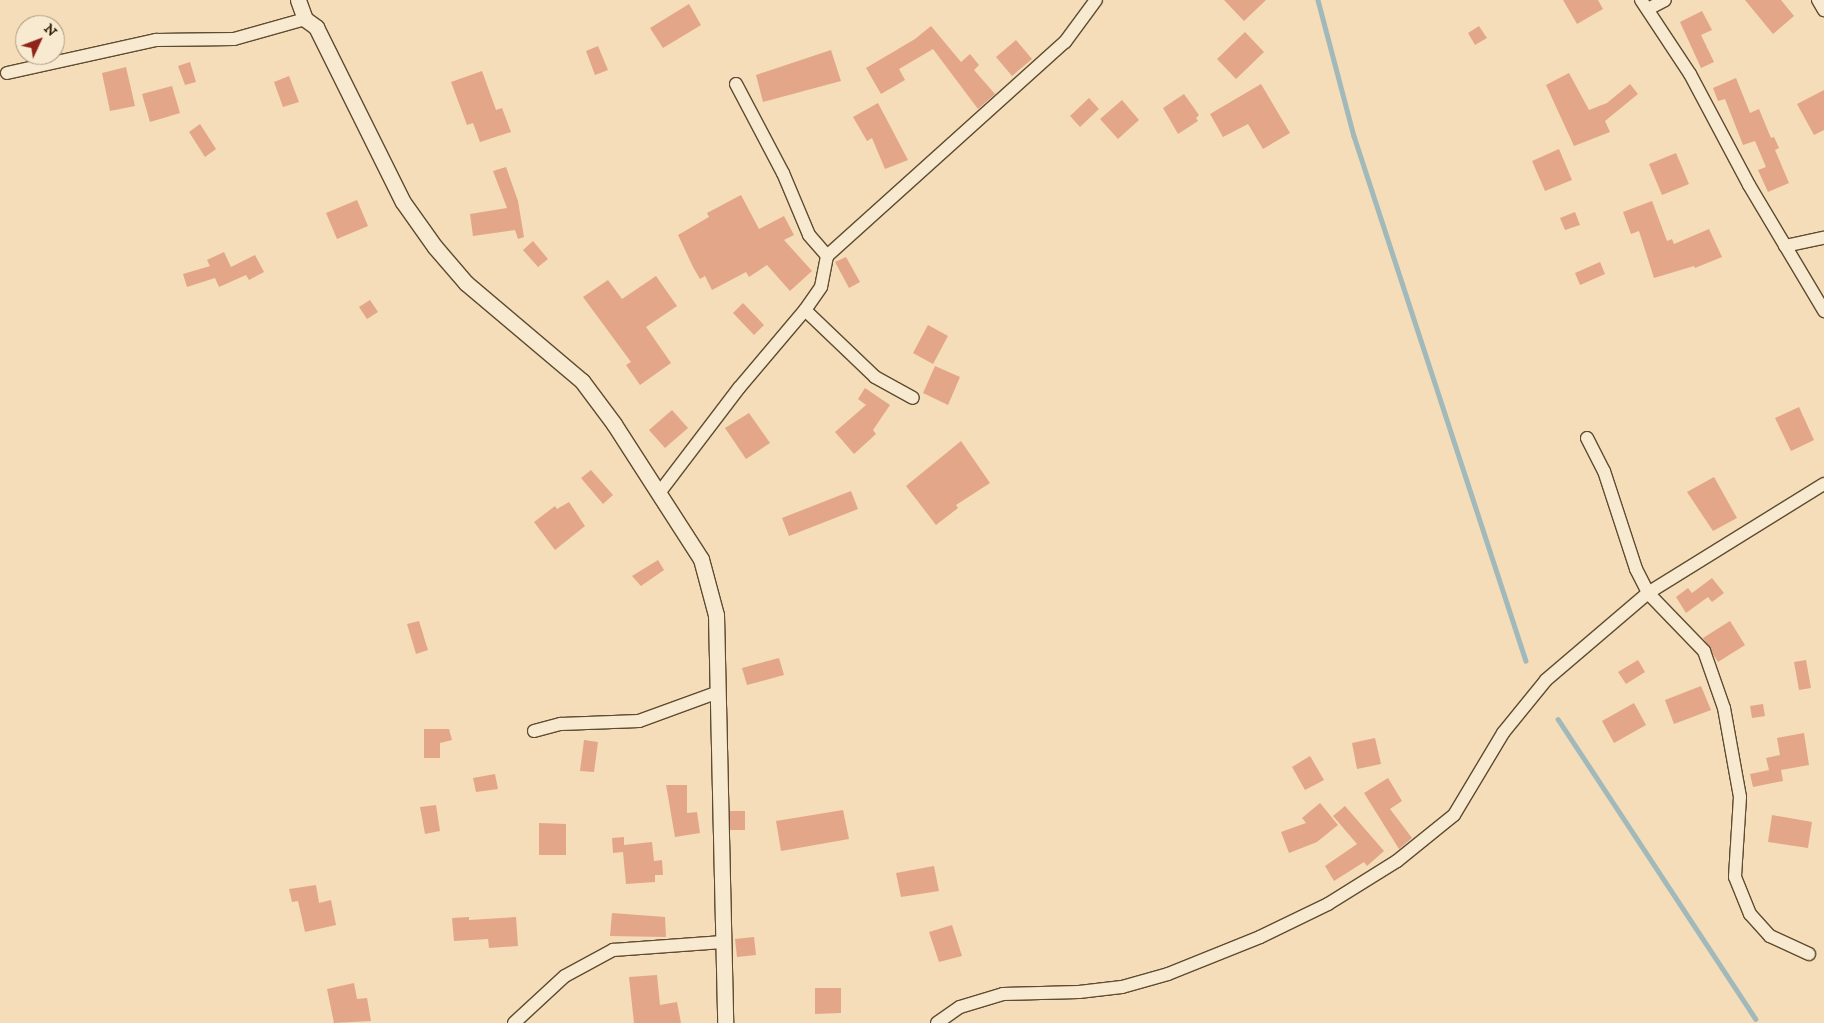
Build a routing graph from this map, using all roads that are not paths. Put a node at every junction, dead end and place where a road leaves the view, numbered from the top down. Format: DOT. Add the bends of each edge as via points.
graph roads {
  1 [pos="298,0"];
  2 [pos="1096,0"];
  3 [pos="1665,0"];
  4 [pos="1818,0"];
  5 [pos="1644,4"];
  6 [pos="1824,10"];
  7 [pos="305,19"];
  8 [pos="7,73"];
  9 [pos="736,84"];
  10 [pos="1824,238"];
  11 [pos="1785,246"];
  12 [pos="827,256"];
  13 [pos="805,310"];
  14 [pos="1824,311"];
  15 [pos="913,398"];
  16 [pos="1587,438"];
  17 [pos="1824,484"];
  18 [pos="659,494"];
  19 [pos="1648,593"];
  20 [pos="716,694"];
  21 [pos="534,731"];
  22 [pos="724,942"];
  23 [pos="1809,954"];
  24 [pos="514,1023"];
  25 [pos="725,1023"];
  26 [pos="937,1023"];
  1 -- 7 [label="street"];
  2 -- 12 [label="street" via="1065,42"];
  3 -- 5 [label="street"];
  4 -- 6 [label="street"];
  5 -- 11 [label="street" via="1690,74"];
  7 -- 8 [label="street" via="234,38 156,40"];
  7 -- 18 [label="street" via="316,27 403,202 435,247 466,283 582,381"];
  9 -- 12 [label="street" via="783,173 809,235"];
  10 -- 11 [label="street"];
  11 -- 14 [label="street"];
  12 -- 13 [label="street" via="821,287"];
  13 -- 15 [label="street" via="875,377"];
  13 -- 18 [label="street" via="739,388"];
  16 -- 19 [label="street" via="1604,471 1636,569"];
  17 -- 19 [label="street"];
  18 -- 20 [label="street" via="701,558 711,586 716,615"];
  19 -- 23 [label="street" via="1704,651 1724,708 1740,797 1736,877 1750,914 1770,936"];
  19 -- 26 [label="street" via="1546,680 1502,733 1454,815 1397,861 1328,904 1260,937 1168,974 1122,987 1003,994 960,1007"];
  20 -- 21 [label="street" via="639,721 561,724"];
  20 -- 22 [label="street"];
  22 -- 24 [label="street" via="614,950 565,976"];
  22 -- 25 [label="street"];
}
